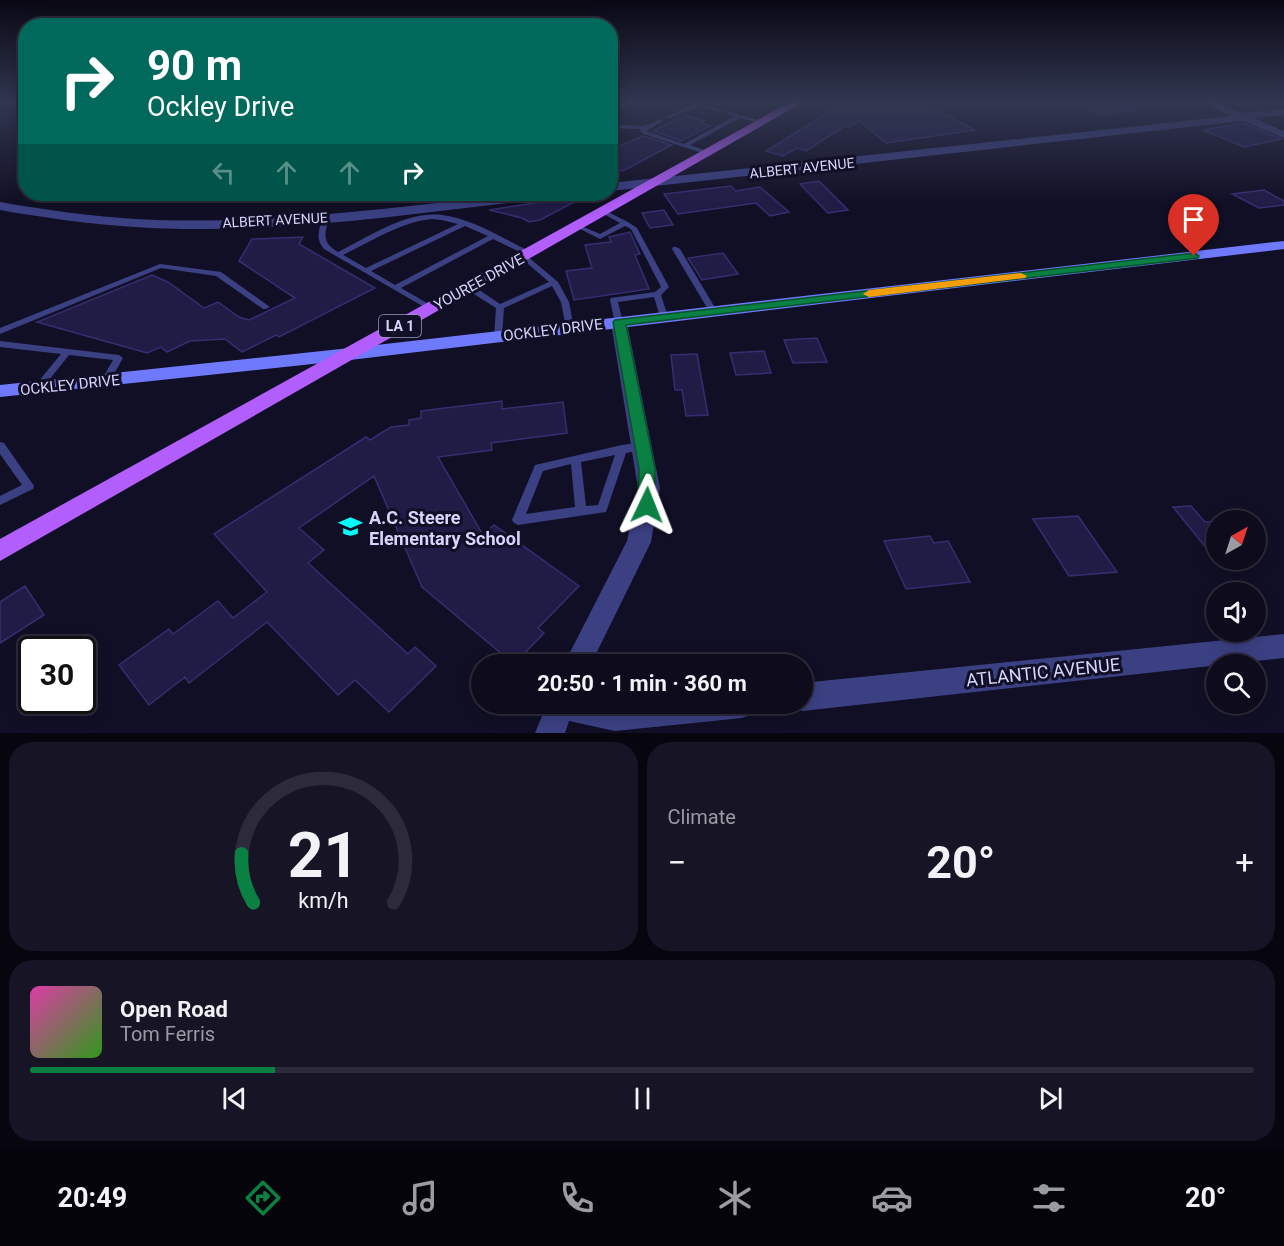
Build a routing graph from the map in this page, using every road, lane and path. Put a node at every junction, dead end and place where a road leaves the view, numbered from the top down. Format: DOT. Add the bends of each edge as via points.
graph roads {
  1 [pos="653,135"];
  2 [pos="705,135"];
  3 [pos="739,135"];
  4 [pos="1080,135"];
  5 [pos="686,146"];
  6 [pos="708,153"];
  7 [pos="654,183"];
  8 [pos="618,187"];
  9 [pos="440,201"];
  10 [pos="0,206"];
  11 [pos="604,212"];
  12 [pos="326,217"];
  13 [pos="626,222"];
  14 [pos="463,224"];
  15 [pos="577,226"];
  16 [pos="492,237"];
  17 [pos="1284,245"];
  18 [pos="676,249"];
  19 [pos="338,255"];
  20 [pos="526,255"];
  21 [pos="366,272"];
  22 [pos="554,282"];
  23 [pos="469,287"];
  24 [pos="395,288"];
  25 [pos="657,294"];
  26 [pos="267,307"];
  27 [pos="500,307"];
  28 [pos="431,309"];
  29 [pos="713,311"];
  30 [pos="664,317"];
  31 [pos="619,322"];
  32 [pos="570,328"];
  33 [pos="0,331"];
  34 [pos="498,337"];
  35 [pos="4,344"];
  36 [pos="0,350"];
  37 [pos="67,352"];
  38 [pos="350,354"];
  39 [pos="106,381"];
  40 [pos="38,388"];
  41 [pos="0,391"];
  42 [pos="0,446"];
  43 [pos="633,448"];
  44 [pos="576,460"];
  45 [pos="0,501"];
  46 [pos="581,511"];
  47 [pos="0,551"];
  48 [pos="1284,646"];
  49 [pos="582,654"];
  50 [pos="813,696"];
  51 [pos="557,714"];
  52 [pos="602,714"];
  53 [pos="644,714"];
  54 [pos="550,733"];
  1 -- 5 [label="lane"];
  2 -- 5 [label="lane"];
  3 -- 6 [label="main road, YOUREE DRIVE / LA 1"];
  4 -- 7 [label="street, ALBERT AVENUE"];
  5 -- 6 [label="lane"];
  6 -- 7 [label="main road, YOUREE DRIVE / LA 1"];
  7 -- 8 [label="street, ALBERT AVENUE"];
  7 -- 11 [label="main road, YOUREE DRIVE / LA 1"];
  9 -- 12 [label="street, ALBERT AVENUE"];
  10 -- 12 [label="street, ALBERT AVENUE" via="147,223"];
  11 -- 13 [label="lane"];
  11 -- 15 [label="main road, YOUREE DRIVE / LA 1"];
  12 -- 19 [label="lane" via="321,238 325,248"];
  13 -- 15 [label="lane" via="600,237"];
  13 -- 25 [label="lane" via="634,228 665,287"];
  14 -- 16 [label="lane"];
  14 -- 19 [label="lane" via="430,217 402,225"];
  14 -- 21 [label="lane"];
  15 -- 20 [label="main road, YOUREE DRIVE / LA 1"];
  16 -- 20 [label="lane"];
  16 -- 24 [label="lane"];
  17 -- 29 [label="street, OCKLEY DRIVE"];
  18 -- 29 [label="lane"];
  19 -- 21 [label="lane"];
  20 -- 22 [label="lane"];
  20 -- 23 [label="main road, YOUREE DRIVE / LA 1"];
  21 -- 24 [label="lane"];
  22 -- 27 [label="lane"];
  22 -- 32 [label="lane" via="565,302"];
  23 -- 27 [label="lane"];
  23 -- 28 [label="main road, YOUREE DRIVE / LA 1"];
  24 -- 28 [label="lane"];
  25 -- 30 [label="lane"];
  25 -- 31 [label="lane" via="614,300"];
  26 -- 33 [label="lane" via="218,274 160,266"];
  27 -- 34 [label="lane"];
  28 -- 38 [label="main road, YOUREE DRIVE / LA 1"];
  29 -- 30 [label="street, OCKLEY DRIVE"];
  30 -- 31 [label="street, OCKLEY DRIVE"];
  31 -- 32 [label="street, OCKLEY DRIVE"];
  31 -- 43 [label="street"];
  32 -- 34 [label="street, OCKLEY DRIVE"];
  34 -- 38 [label="street, OCKLEY DRIVE"];
  35 -- 36 [label="lane"];
  35 -- 37 [label="lane"];
  37 -- 39 [label="lane" via="119,358"];
  37 -- 40 [label="lane"];
  38 -- 39 [label="street, OCKLEY DRIVE"];
  38 -- 47 [label="main road, YOUREE DRIVE / LA 1"];
  39 -- 40 [label="street, OCKLEY DRIVE"];
  40 -- 41 [label="street, OCKLEY DRIVE"];
  42 -- 45 [label="lane" via="29,486"];
  43 -- 44 [label="lane"];
  43 -- 46 [label="lane" via="602,509"];
  43 -- 49 [label="street" via="649,488 639,542"];
  44 -- 46 [label="lane"];
  44 -- 46 [label="lane" via="539,468 518,520"];
  48 -- 50 [label="street, ATLANTIC AVENUE"];
  51 -- 54 [label="street"];
  52 -- 53 [label="street"];
}
